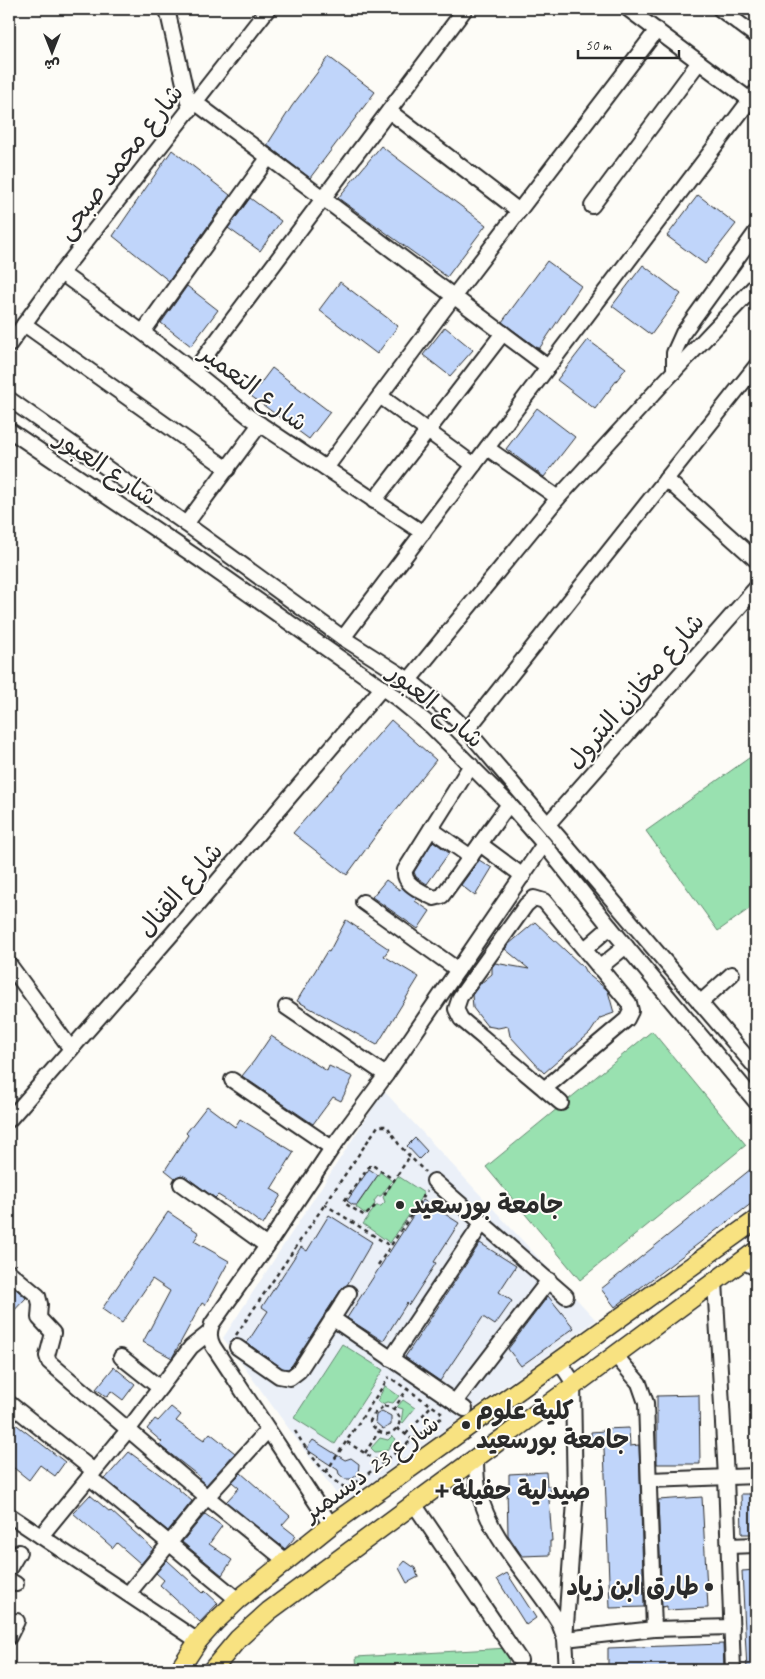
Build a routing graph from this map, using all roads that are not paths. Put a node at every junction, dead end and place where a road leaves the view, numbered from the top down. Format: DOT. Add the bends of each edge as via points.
graph roads {
  1 [pos="167,9"];
  2 [pos="465,9"];
  3 [pos="628,9"];
  4 [pos="720,9"];
  5 [pos="267,10"];
  6 [pos="657,30"];
  7 [pos="756,36"];
  8 [pos="699,62"];
  9 [pos="753,96"];
  10 [pos="193,107"];
  11 [pos="388,111"];
  12 [pos="268,158"];
  13 [pos="323,198"];
  14 [pos="592,206"];
  15 [pos="519,211"];
  16 [pos="756,232"];
  17 [pos="61,273"];
  18 [pos="756,285"];
  19 [pos="454,296"];
  20 [pos="24,324"];
  21 [pos="143,332"];
  22 [pos="503,333"];
  23 [pos="9,345"];
  24 [pos="756,366"];
  25 [pos="548,367"];
  26 [pos="194,371"];
  27 [pos="674,372"];
  28 [pos="380,396"];
  29 [pos="9,399"];
  30 [pos="260,424"];
  31 [pos="9,430"];
  32 [pos="428,431"];
  33 [pos="487,448"];
  34 [pos="474,464"];
  35 [pos="326,468"];
  36 [pos="228,469"];
  37 [pos="666,479"];
  38 [pos="558,498"];
  39 [pos="374,500"];
  40 [pos="166,511"];
  41 [pos="186,524"];
  42 [pos="154,528"];
  43 [pos="423,533"];
  44 [pos="211,542"];
  45 [pos="199,559"];
  46 [pos="756,560"];
  47 [pos="756,588"];
  48 [pos="343,638"];
  49 [pos="409,680"];
  50 [pos="382,688"];
  51 [pos="467,730"];
  52 [pos="471,765"];
  53 [pos="509,804"];
  54 [pos="548,824"];
  55 [pos="431,829"];
  56 [pos="480,844"];
  57 [pos="544,844"];
  58 [pos="470,857"];
  59 [pos="523,876"];
  60 [pos="363,902"];
  61 [pos="610,927"];
  62 [pos="626,946"];
  63 [pos="584,949"];
  64 [pos="9,964"];
  65 [pos="599,968"];
  66 [pos="670,968"];
  67 [pos="458,970"];
  68 [pos="732,974"];
  69 [pos="654,980"];
  70 [pos="700,1003"];
  71 [pos="286,1007"];
  72 [pos="71,1049"];
  73 [pos="756,1068"];
  74 [pos="386,1075"];
  75 [pos="232,1080"];
  76 [pos="544,1089"];
  77 [pos="756,1102"];
  78 [pos="560,1103"];
  79 [pos="9,1120"];
  80 [pos="332,1148"];
  81 [pos="434,1181"];
  82 [pos="181,1184"];
  83 [pos="756,1220"];
  84 [pos="483,1222"];
  85 [pos="267,1246"];
  86 [pos="752,1260"];
  87 [pos="9,1272"];
  88 [pos="548,1280"];
  89 [pos="715,1281"];
  90 [pos="349,1293"];
  91 [pos="566,1296"];
  92 [pos="332,1318"];
  93 [pos="210,1332"];
  94 [pos="237,1347"];
  95 [pos="615,1355"];
  96 [pos="120,1357"];
  97 [pos="391,1358"];
  98 [pos="559,1362"];
  99 [pos="572,1387"];
  100 [pos="160,1388"];
  101 [pos="9,1404"];
  102 [pos="467,1410"];
  103 [pos="128,1430"];
  104 [pos="268,1430"];
  105 [pos="476,1458"];
  106 [pos="91,1474"];
  107 [pos="756,1476"];
  108 [pos="726,1477"];
  109 [pos="650,1480"];
  110 [pos="207,1497"];
  111 [pos="414,1504"];
  112 [pos="9,1515"];
  113 [pos="331,1525"];
  114 [pos="41,1536"];
  115 [pos="168,1543"];
  116 [pos="756,1545"];
  117 [pos="729,1546"];
  118 [pos="18,1552"];
  119 [pos="286,1561"];
  120 [pos="9,1569"];
  121 [pos="128,1594"];
  122 [pos="238,1600"];
  123 [pos="17,1621"];
  124 [pos="732,1627"];
  125 [pos="654,1629"];
  126 [pos="9,1638"];
  127 [pos="565,1639"];
  128 [pos="198,1641"];
  129 [pos="520,1660"];
  130 [pos="178,1670"];
  131 [pos="212,1670"];
  132 [pos="567,1670"];
  133 [pos="734,1670"];
  1 -- 10 [label="street"];
  2 -- 11 [label="street"];
  3 -- 6 [label="street"];
  4 -- 7 [label="street"];
  5 -- 10 [label="street, شارع محمد صبحى"];
  6 -- 8 [label="street"];
  6 -- 15 [label="street"];
  8 -- 9 [label="street"];
  8 -- 14 [label="street"];
  9 -- 25 [label="street"];
  10 -- 12 [label="street"];
  10 -- 17 [label="street, شارع محمد صبحى"];
  11 -- 13 [label="street"];
  11 -- 15 [label="street"];
  12 -- 13 [label="street"];
  12 -- 21 [label="street"];
  13 -- 19 [label="street"];
  13 -- 26 [label="street"];
  15 -- 19 [label="street"];
  16 -- 27 [label="street" via="683,332 674,353"];
  17 -- 20 [label="street, شارع محمد صبحى"];
  17 -- 21 [label="street, شارع التعمير"];
  18 -- 27 [label="street"];
  19 -- 22 [label="street"];
  19 -- 28 [label="street"];
  20 -- 23 [label="street, شارع محمد صبحى"];
  20 -- 36 [label="street"];
  21 -- 26 [label="street, شارع التعمير"];
  22 -- 25 [label="street"];
  22 -- 32 [label="street"];
  24 -- 37 [label="street"];
  25 -- 33 [label="street"];
  26 -- 30 [label="street, شارع التعمير"];
  27 -- 38 [label="street"];
  28 -- 32 [label="street"];
  28 -- 35 [label="street"];
  29 -- 40 [label="street, شارع العبور"];
  30 -- 35 [label="street, شارع التعمير"];
  30 -- 36 [label="street"];
  31 -- 42 [label="street, شارع العبور"];
  32 -- 34 [label="street"];
  32 -- 39 [label="street"];
  33 -- 34 [label="street"];
  33 -- 38 [label="street"];
  34 -- 43 [label="street"];
  35 -- 39 [label="street, شارع التعمير"];
  36 -- 41 [label="street"];
  37 -- 46 [label="street"];
  37 -- 51 [label="street"];
  38 -- 49 [label="street"];
  39 -- 43 [label="street, شارع التعمير"];
  40 -- 41 [label="street, شارع العبور"];
  40 -- 42 [label="street" via="168,518 165,523"];
  41 -- 44 [label="street, شارع العبور"];
  42 -- 45 [label="street, شارع العبور"];
  43 -- 48 [label="street"];
  44 -- 45 [label="street" via="203,545"];
  44 -- 48 [label="street, شارع العبور"];
  45 -- 50 [label="street, شارع العبور"];
  47 -- 54 [label="street, شارع مخازن البترول"];
  48 -- 49 [label="street, شارع العبور"];
  49 -- 51 [label="street, شارع العبور"];
  50 -- 52 [label="street, شارع العبور" via="431,726"];
  50 -- 72 [label="street, شارع القنال"];
  51 -- 54 [label="street, شارع العبور"];
  52 -- 53 [label="street, شارع العبور"];
  52 -- 55 [label="street"];
  53 -- 56 [label="street"];
  53 -- 57 [label="street, شارع العبور"];
  54 -- 66 [label="street, شارع العبور"];
  55 -- 58 [label="street"];
  55 -- 58 [label="street" via="405,870 405,877 410,883 434,898 442,896"];
  56 -- 58 [label="street"];
  56 -- 59 [label="street"];
  57 -- 59 [label="street"];
  57 -- 61 [label="street, شارع العبور"];
  59 -- 67 [label="street"];
  60 -- 67 [label="street"];
  61 -- 62 [label="street, شارع العبور"];
  61 -- 63 [label="street"];
  62 -- 65 [label="street"];
  62 -- 69 [label="street, شارع العبور"];
  63 -- 65 [label="street"];
  63 -- 76 [label="street" via="544,901 534,898 457,1003 456,1009 462,1019"];
  64 -- 72 [label="street"];
  65 -- 76 [label="street" via="629,1003 630,1016"];
  66 -- 69 [label="street"];
  66 -- 70 [label="street, شارع العبور"];
  67 -- 74 [label="street"];
  68 -- 70 [label="street"];
  69 -- 77 [label="street, شارع العبور"];
  70 -- 73 [label="street, شارع العبور"];
  71 -- 74 [label="street"];
  72 -- 79 [label="street, شارع القنال"];
  74 -- 80 [label="street"];
  75 -- 80 [label="street"];
  76 -- 78 [label="street"];
  80 -- 85 [label="street"];
  81 -- 84 [label="street"];
  82 -- 85 [label="street"];
  83 -- 98 [label="main road, شارع 23 ديسمبر"];
  84 -- 88 [label="street"];
  84 -- 97 [label="street"];
  85 -- 93 [label="street" via="212,1324"];
  86 -- 89 [label="main road"];
  87 -- 103 [label="street" via="40,1300 39,1318 53,1333 47,1356 49,1362"];
  88 -- 91 [label="street"];
  88 -- 102 [label="street"];
  89 -- 95 [label="main road"];
  89 -- 108 [label="street"];
  90 -- 92 [label="street"];
  92 -- 94 [label="street" via="298,1371 290,1378 279,1376"];
  92 -- 97 [label="street"];
  93 -- 100 [label="street" via="191,1347"];
  93 -- 104 [label="street" via="213,1346"];
  95 -- 99 [label="main road"];
  95 -- 109 [label="street" via="639,1383 646,1403"];
  96 -- 100 [label="street"];
  97 -- 102 [label="street"];
  98 -- 99 [label="street" via="572,1380"];
  98 -- 102 [label="main road, شارع 23 ديسمبر"];
  99 -- 105 [label="main road"];
  99 -- 127 [label="street" via="575,1502"];
  100 -- 103 [label="street"];
  101 -- 106 [label="street"];
  102 -- 113 [label="main road, شارع 23 ديسمبر"];
  103 -- 106 [label="street"];
  103 -- 110 [label="street"];
  104 -- 110 [label="street"];
  104 -- 113 [label="street"];
  105 -- 111 [label="main road"];
  105 -- 127 [label="street" via="479,1492 490,1520 553,1613"];
  106 -- 114 [label="street"];
  106 -- 115 [label="street"];
  107 -- 108 [label="street"];
  108 -- 109 [label="street"];
  108 -- 117 [label="street"];
  109 -- 125 [label="street"];
  110 -- 115 [label="street"];
  110 -- 119 [label="street"];
  111 -- 129 [label="street"];
  111 -- 131 [label="main road" via="269,1611 238,1639"];
  112 -- 114 [label="street"];
  113 -- 119 [label="main road, شارع 23 ديسمبر"];
  114 -- 121 [label="street"];
  115 -- 121 [label="street"];
  115 -- 122 [label="street"];
  116 -- 117 [label="street"];
  117 -- 124 [label="street"];
  118 -- 120 [label="street"];
  119 -- 122 [label="main road, شارع 23 ديسمبر"];
  121 -- 128 [label="street"];
  122 -- 128 [label="main road, شارع 23 ديسمبر"];
  123 -- 126 [label="street"];
  124 -- 125 [label="street"];
  124 -- 133 [label="street"];
  125 -- 127 [label="street"];
  127 -- 132 [label="street"];
  128 -- 130 [label="main road, شارع 23 ديسمبر"];
}
